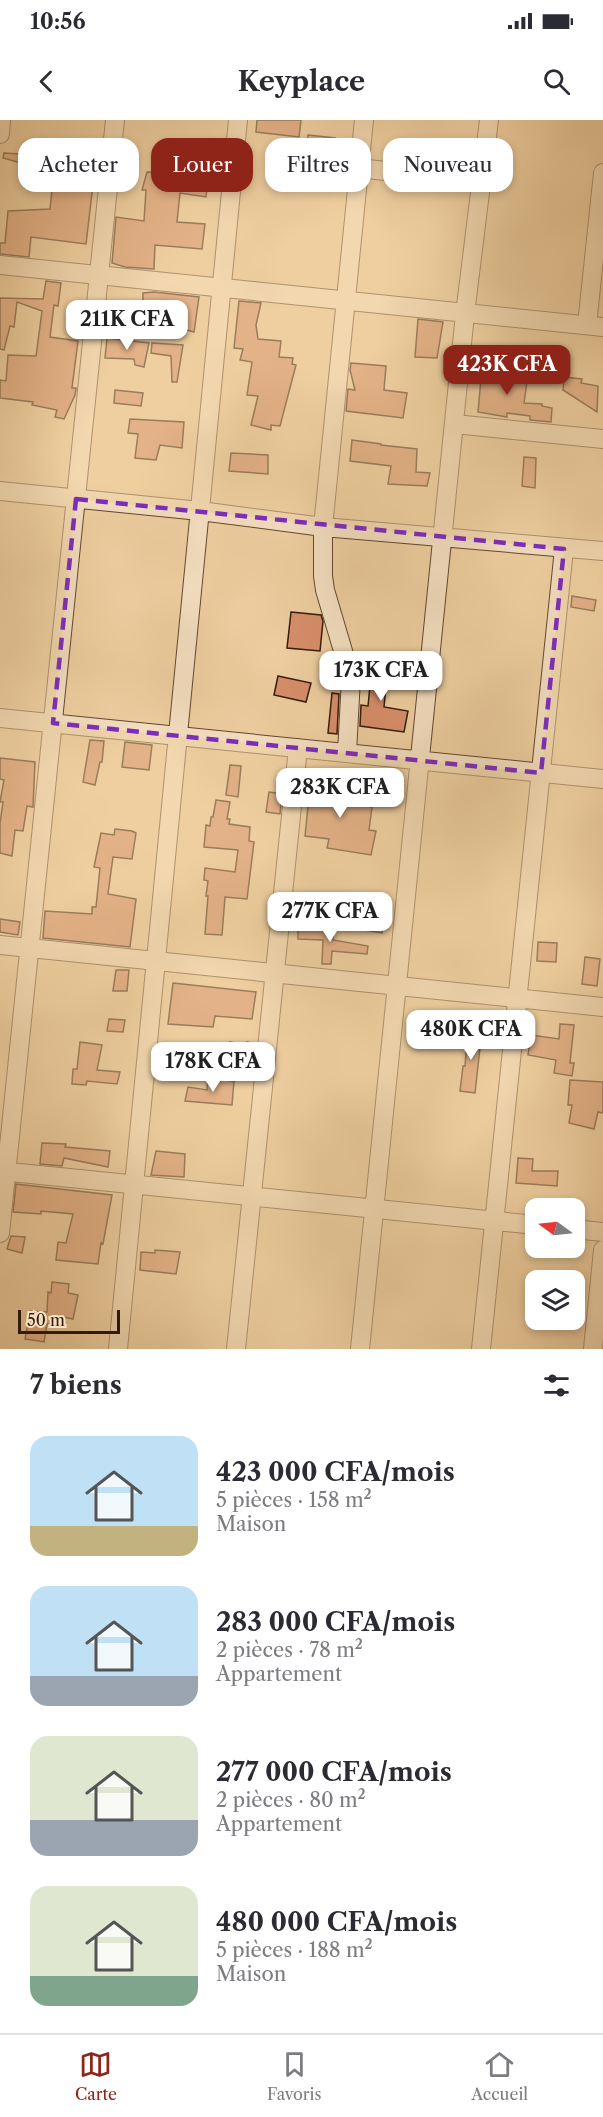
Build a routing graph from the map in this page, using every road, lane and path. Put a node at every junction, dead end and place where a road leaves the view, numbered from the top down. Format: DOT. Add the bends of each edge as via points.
graph roads {
  1 [pos="2,120"];
  2 [pos="115,120"];
  3 [pos="238,120"];
  4 [pos="364,120"];
  5 [pos="489,120"];
  6 [pos="0,134"];
  7 [pos="362,138"];
  8 [pos="487,138"];
  9 [pos="603,172"];
  10 [pos="356,192"];
  11 [pos="480,192"];
  12 [pos="0,265"];
  13 [pos="99,275"];
  14 [pos="222,288"];
  15 [pos="345,301"];
  16 [pos="465,314"];
  17 [pos="595,326"];
  18 [pos="454,424"];
  19 [pos="603,439"];
  20 [pos="0,491"];
  21 [pos="76,499"];
  22 [pos="200,511"];
  23 [pos="323,526"];
  24 [pos="443,536"];
  25 [pos="564,549"];
  26 [pos="603,551"];
  27 [pos="0,718"];
  28 [pos="53,723"];
  29 [pos="178,736"];
  30 [pos="298,748"];
  31 [pos="347,753"];
  32 [pos="421,761"];
  33 [pos="541,773"];
  34 [pos="603,779"];
  35 [pos="0,945"];
  36 [pos="30,948"];
  37 [pos="156,961"];
  38 [pos="275,973"];
  39 [pos="398,986"];
  40 [pos="517,998"];
  41 [pos="603,1007"];
  42 [pos="3,1171"];
  43 [pos="134,1184"];
  44 [pos="252,1196"];
  45 [pos="376,1209"];
  46 [pos="494,1221"];
  47 [pos="525,1224"];
  48 [pos="585,1230"];
  49 [pos="603,1232"];
  50 [pos="0,1233"];
  51 [pos="603,1250"];
  52 [pos="118,1349"];
  53 [pos="236,1349"];
  54 [pos="360,1349"];
  55 [pos="481,1349"];
  56 [pos="593,1349"];
  1 -- 6 [label="street"];
  2 -- 13 [label="street"];
  3 -- 14 [label="street"];
  4 -- 7 [label="street"];
  5 -- 8 [label="street"];
  9 -- 17 [label="street"];
  10 -- 15 [label="street"];
  11 -- 16 [label="street"];
  12 -- 13 [label="street"];
  13 -- 14 [label="street"];
  13 -- 21 [label="street"];
  14 -- 15 [label="street"];
  14 -- 22 [label="street"];
  15 -- 16 [label="street"];
  15 -- 23 [label="street"];
  16 -- 17 [label="street"];
  16 -- 18 [label="street"];
  18 -- 19 [label="street"];
  18 -- 24 [label="street"];
  20 -- 21 [label="street"];
  21 -- 22 [label="street"];
  21 -- 28 [label="street"];
  22 -- 23 [label="street"];
  22 -- 29 [label="street"];
  23 -- 24 [label="street"];
  23 -- 31 [label="street" via="325,590 351,678"];
  24 -- 25 [label="street"];
  24 -- 32 [label="street"];
  25 -- 26 [label="street"];
  25 -- 33 [label="street"];
  27 -- 28 [label="street"];
  28 -- 29 [label="street"];
  28 -- 36 [label="street"];
  29 -- 30 [label="street"];
  29 -- 37 [label="street"];
  30 -- 31 [label="street"];
  30 -- 38 [label="street"];
  31 -- 32 [label="street"];
  32 -- 33 [label="street"];
  32 -- 39 [label="street"];
  33 -- 34 [label="street"];
  33 -- 40 [label="street"];
  35 -- 36 [label="street"];
  36 -- 37 [label="street"];
  36 -- 42 [label="street"];
  37 -- 38 [label="street"];
  37 -- 43 [label="street"];
  38 -- 39 [label="street"];
  38 -- 44 [label="street"];
  39 -- 40 [label="street"];
  39 -- 45 [label="street"];
  40 -- 41 [label="street"];
  40 -- 46 [label="street"];
  42 -- 43 [label="street"];
  42 -- 50 [label="street"];
  43 -- 44 [label="street"];
  43 -- 52 [label="street"];
  44 -- 45 [label="street"];
  44 -- 53 [label="street"];
  45 -- 46 [label="street"];
  45 -- 54 [label="street"];
  46 -- 47 [label="street"];
  46 -- 55 [label="street"];
  48 -- 49 [label="street"];
  51 -- 56 [label="street"];
}
